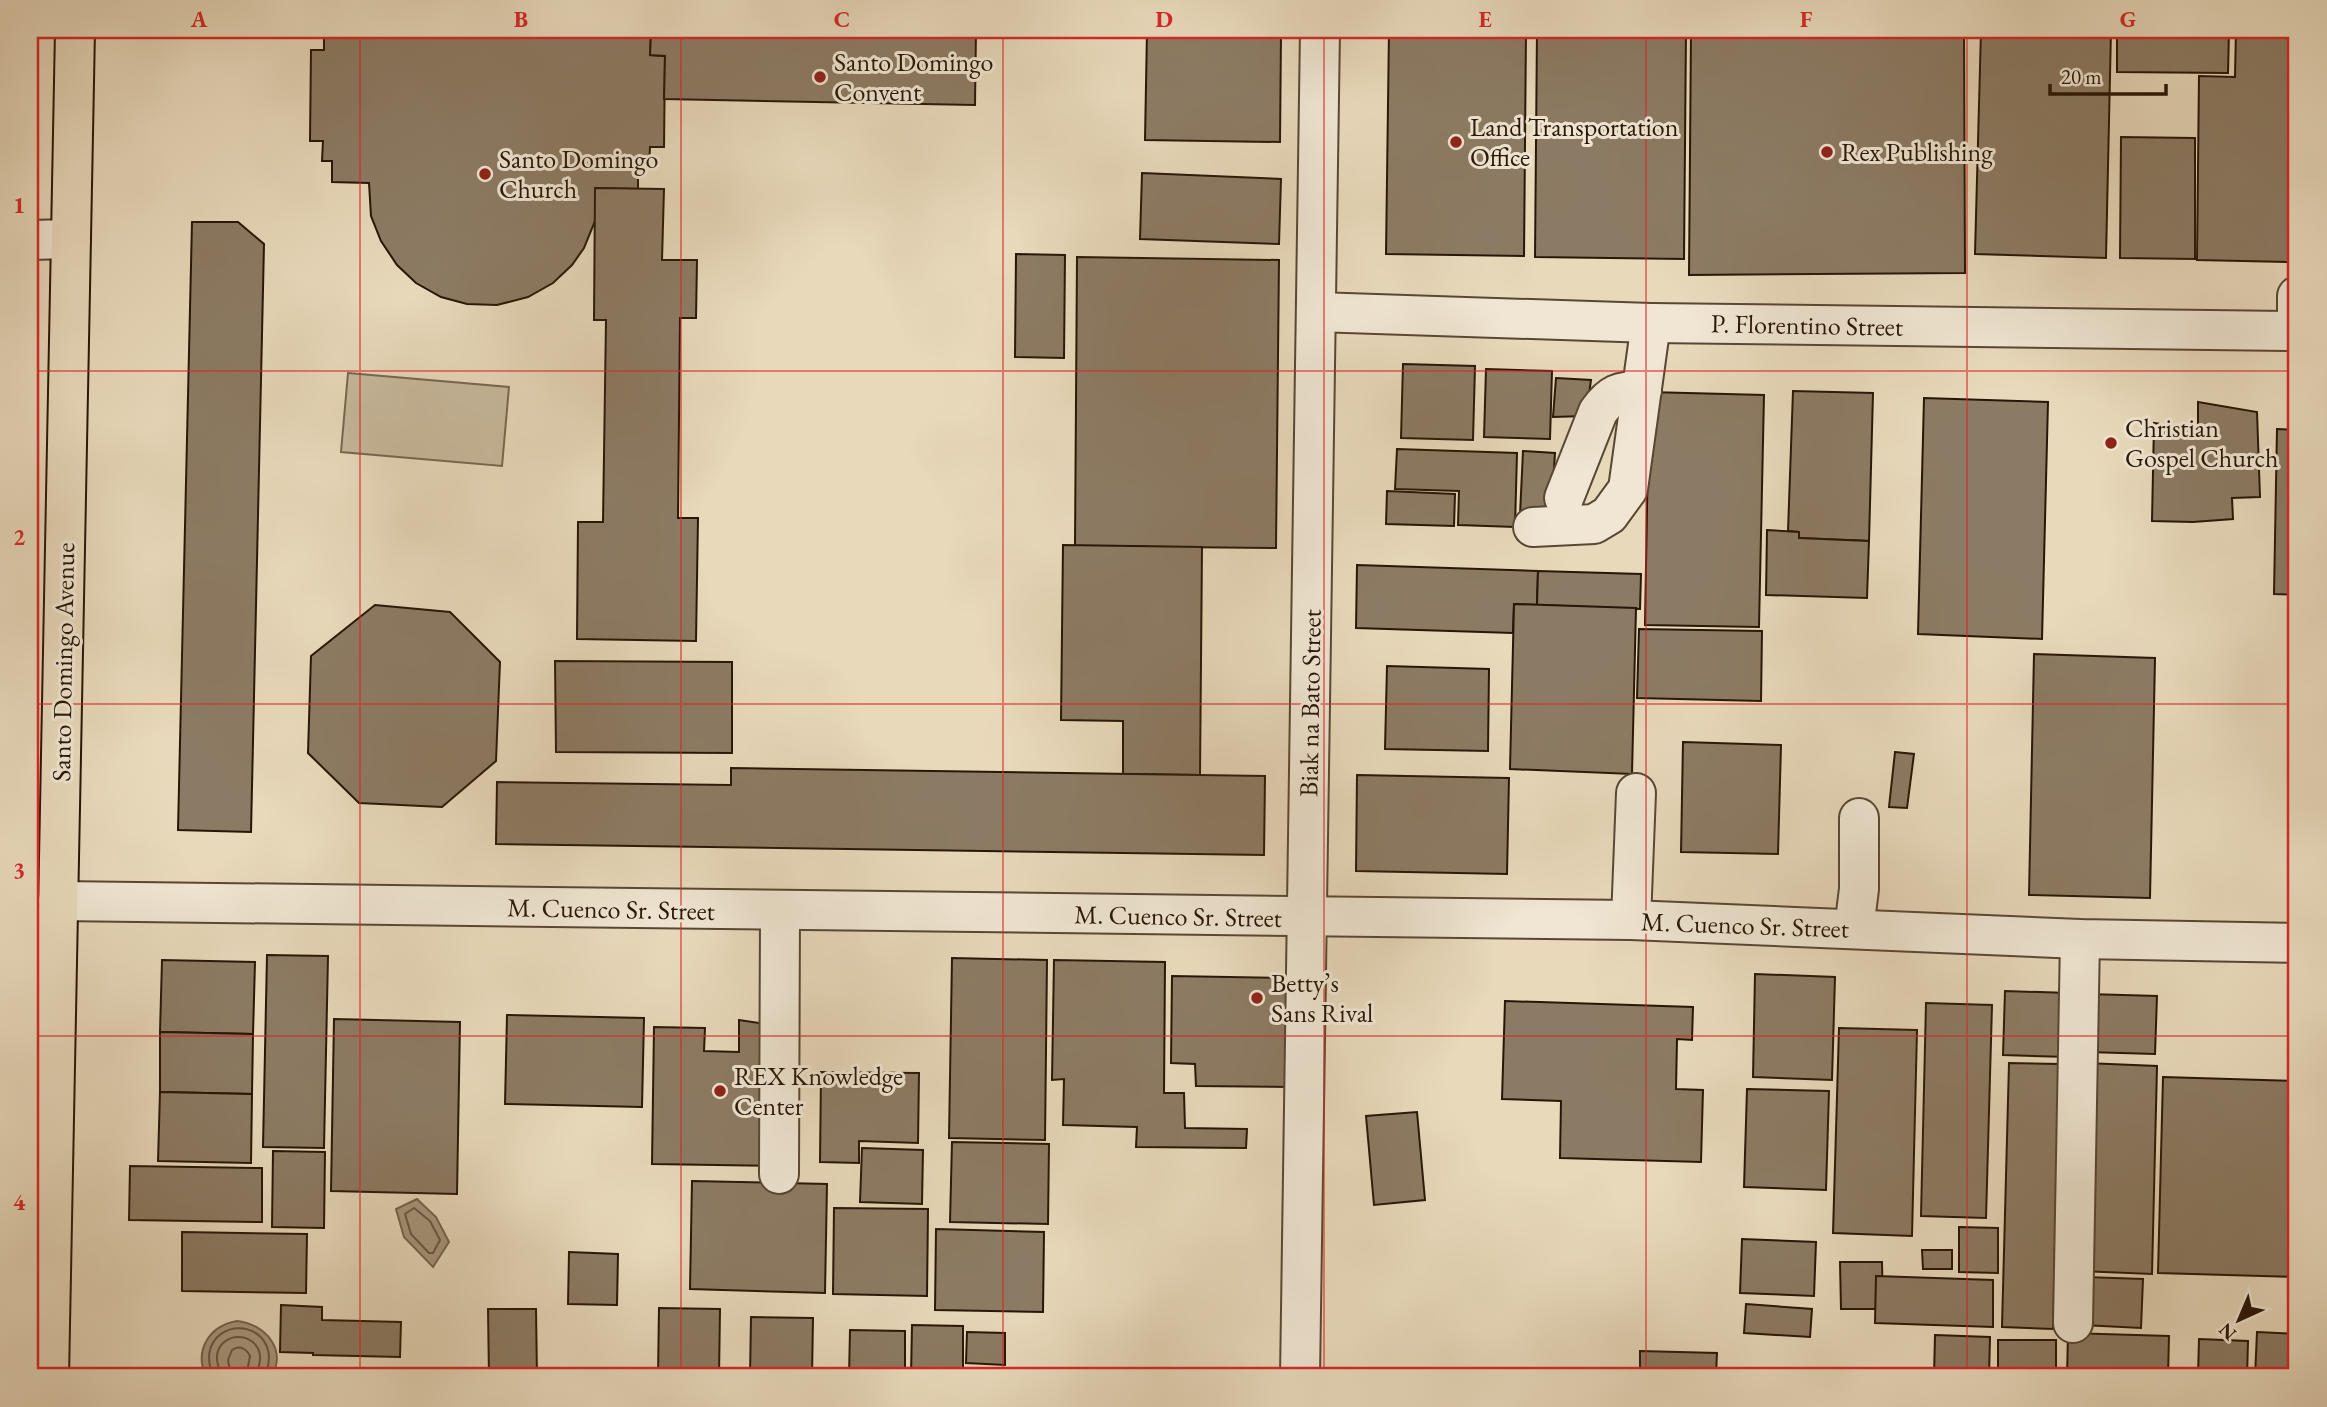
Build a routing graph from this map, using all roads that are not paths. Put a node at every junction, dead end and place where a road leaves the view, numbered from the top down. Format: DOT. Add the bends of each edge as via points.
graph roads {
  1 [pos="75,30"];
  2 [pos="1320,30"];
  3 [pos="71,239"];
  4 [pos="30,240"];
  5 [pos="2297,296"];
  6 [pos="1316,312"];
  7 [pos="1651,323"];
  8 [pos="2297,331"];
  9 [pos="1642,390"];
  10 [pos="1564,498"];
  11 [pos="1532,527"];
  12 [pos="1636,793"];
  13 [pos="1859,818"];
  14 [pos="58,901"];
  15 [pos="780,911"];
  16 [pos="1306,918"];
  17 [pos="1631,920"];
  18 [pos="1854,929"];
  19 [pos="2080,939"];
  20 [pos="2297,943"];
  21 [pos="779,1174"];
  22 [pos="2073,1323"];
  23 [pos="49,1377"];
  24 [pos="1300,1377"];
  1 -- 3 [label="main road, Santo Domingo Avenue"];
  2 -- 6 [label="street, Biak na Bato Street"];
  3 -- 4 [label="street"];
  3 -- 14 [label="main road, Santo Domingo Avenue"];
  5 -- 8 [label="street"];
  6 -- 7 [label="street, P. Florentino Street"];
  6 -- 16 [label="street, Biak na Bato Street"];
  7 -- 8 [label="street, P. Florentino Street"];
  7 -- 9 [label="street"];
  9 -- 10 [label="street" via="1619,392 1598,412"];
  9 -- 11 [label="street" via="1628,489 1618,506 1594,524"];
  12 -- 17 [label="street"];
  13 -- 18 [label="street"];
  14 -- 15 [label="street, M. Cuenco Sr. Street"];
  14 -- 23 [label="main road, Santo Domingo Avenue"];
  15 -- 16 [label="street, M. Cuenco Sr. Street"];
  15 -- 21 [label="street"];
  16 -- 17 [label="street, M. Cuenco Sr. Street"];
  16 -- 24 [label="street, Biak na Bato Street"];
  17 -- 18 [label="street, M. Cuenco Sr. Street"];
  18 -- 19 [label="street, M. Cuenco Sr. Street"];
  19 -- 20 [label="street, M. Cuenco Sr. Street"];
  19 -- 22 [label="street"];
}
